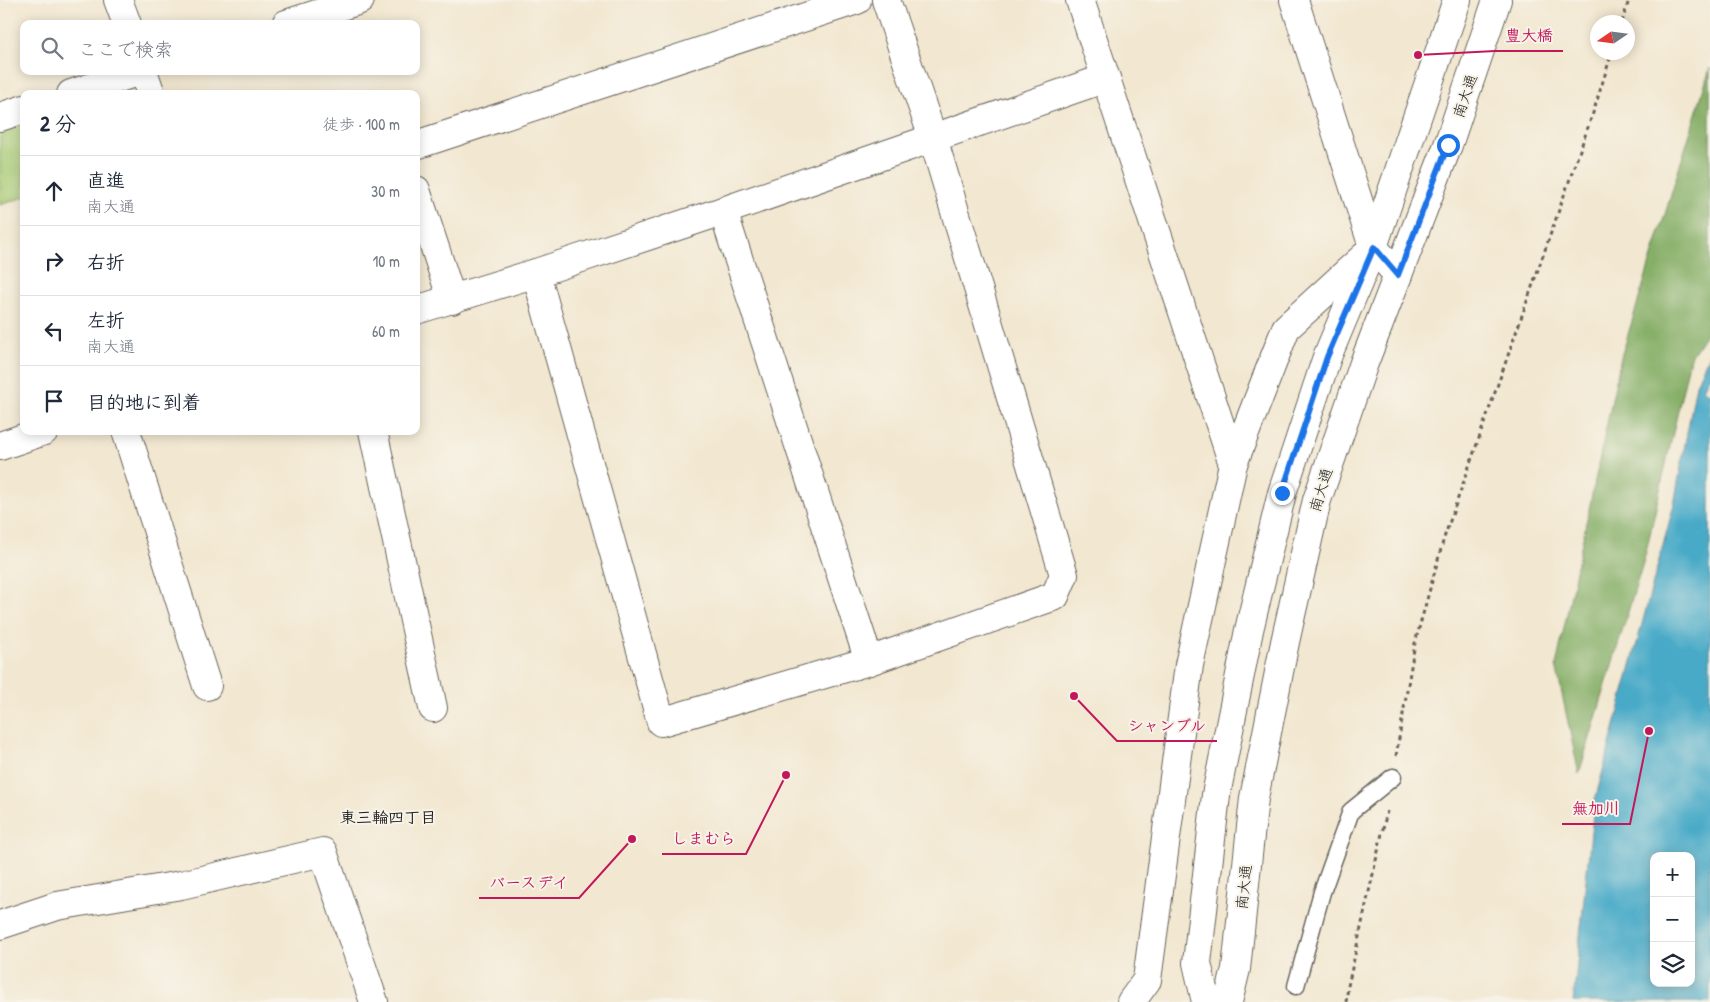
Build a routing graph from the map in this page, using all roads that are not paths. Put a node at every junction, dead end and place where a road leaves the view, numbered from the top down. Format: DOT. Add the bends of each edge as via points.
graph roads {
  1 [pos="118,0"];
  2 [pos="360,0"];
  3 [pos="857,0"];
  4 [pos="886,0"];
  5 [pos="1080,0"];
  6 [pos="1294,0"];
  7 [pos="1457,0"];
  8 [pos="1497,0"];
  9 [pos="125,20"];
  10 [pos="298,20"];
  11 [pos="129,75"];
  12 [pos="143,75"];
  13 [pos="1106,78"];
  14 [pos="83,90"];
  15 [pos="149,90"];
  16 [pos="20,110"];
  17 [pos="0,117"];
  18 [pos="933,138"];
  19 [pos="420,144"];
  20 [pos="420,202"];
  21 [pos="723,211"];
  22 [pos="1374,247"];
  23 [pos="536,273"];
  24 [pos="1398,275"];
  25 [pos="452,300"];
  26 [pos="420,309"];
  27 [pos="32,435"];
  28 [pos="127,435"];
  29 [pos="374,435"];
  30 [pos="0,446"];
  31 [pos="1233,464"];
  32 [pos="869,661"];
  33 [pos="207,686"];
  34 [pos="433,708"];
  35 [pos="1393,777"];
  36 [pos="0,925"];
  37 [pos="1296,986"];
  38 [pos="374,1002"];
  39 [pos="1131,1002"];
  40 [pos="1206,1002"];
  41 [pos="1228,1002"];
  1 -- 9 [label="street"];
  2 -- 10 [label="street"];
  3 -- 19 [label="street"];
  4 -- 18 [label="street"];
  5 -- 13 [label="street"];
  6 -- 22 [label="street"];
  7 -- 22 [label="street"];
  8 -- 24 [label="street, 南大通" via="1448,145"];
  11 -- 14 [label="street"];
  12 -- 15 [label="street"];
  13 -- 18 [label="street"];
  13 -- 31 [label="street"];
  16 -- 17 [label="street"];
  18 -- 21 [label="street"];
  18 -- 32 [label="street" via="1064,576 1055,596"];
  20 -- 25 [label="street"];
  21 -- 23 [label="street"];
  21 -- 32 [label="street"];
  22 -- 24 [label="street"];
  22 -- 31 [label="street" via="1286,328"];
  22 -- 40 [label="street" via="1327,357 1282,493 1249,630 1216,795 1198,963"];
  23 -- 25 [label="street"];
  23 -- 32 [label="street" via="661,722"];
  24 -- 41 [label="street, 南大通" via="1317,500 1254,798 1236,969"];
  25 -- 26 [label="street"];
  27 -- 30 [label="street"];
  28 -- 33 [label="street"];
  29 -- 34 [label="street"];
  31 -- 39 [label="street" via="1189,664 1147,980"];
  35 -- 37 [label="lane" via="1351,811 1322,892"];
  36 -- 38 [label="street" via="57,906 181,885 323,852"];
}
